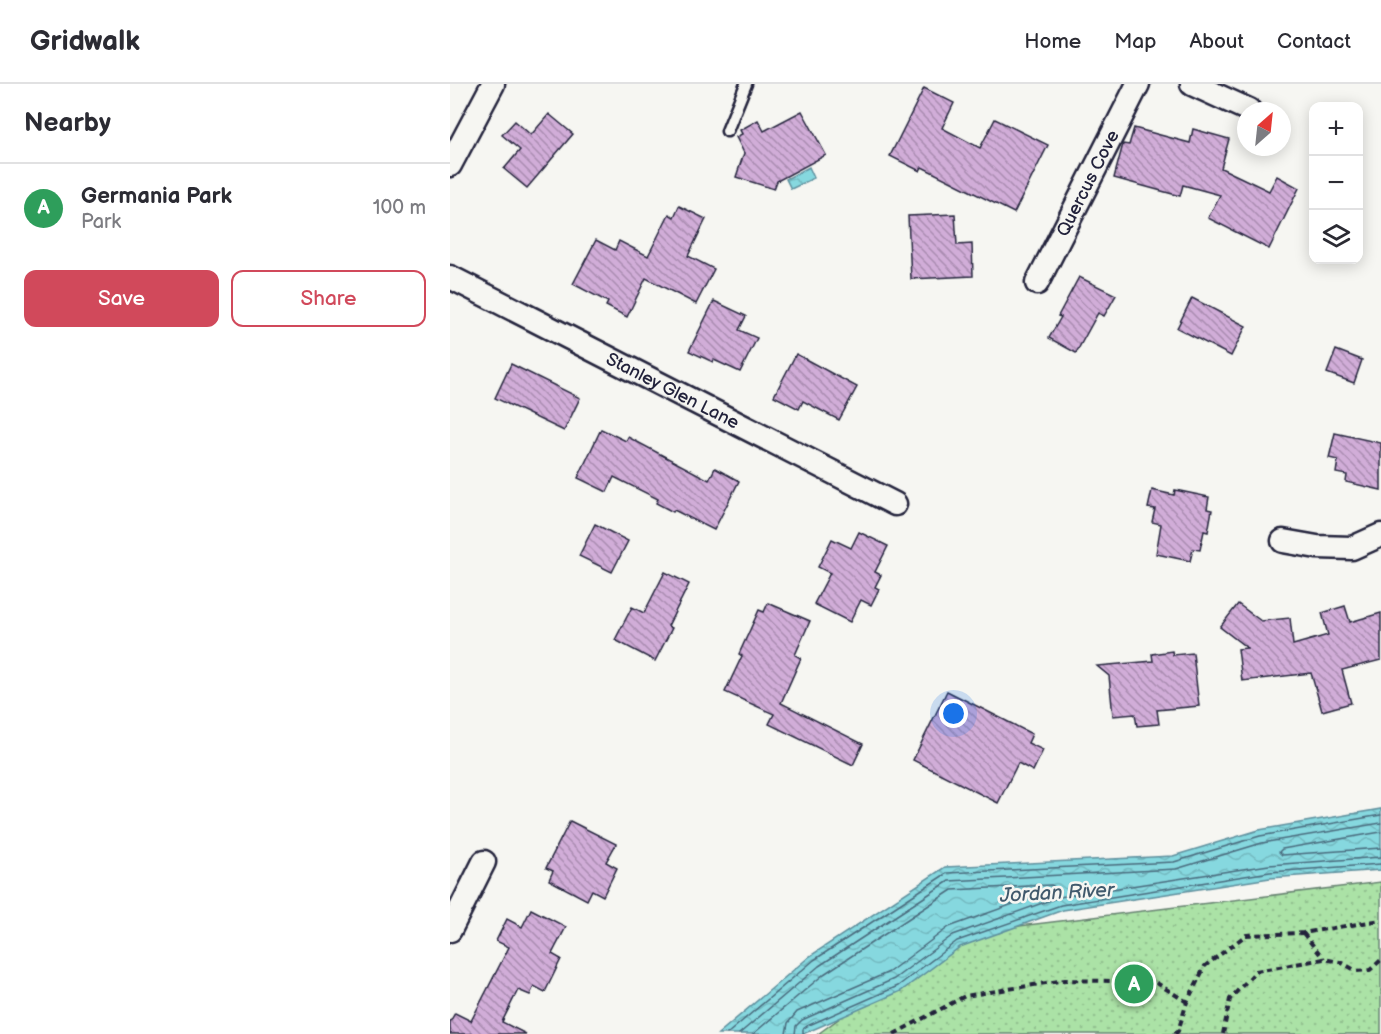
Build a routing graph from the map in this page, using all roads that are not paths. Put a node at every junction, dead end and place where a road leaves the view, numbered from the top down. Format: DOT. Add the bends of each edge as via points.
graph roads {
  1 [pos="493,84"];
  2 [pos="746,84"];
  3 [pos="1138,84"];
  4 [pos="1192,84"];
  5 [pos="1237,104"];
  6 [pos="727,130"];
  7 [pos="450,165"];
  8 [pos="450,277"];
  9 [pos="1037,283"];
  10 [pos="896,504"];
  11 [pos="1381,535"];
  12 [pos="1283,541"];
  13 [pos="484,862"];
  14 [pos="450,930"];
  1 -- 7 [label="street"];
  2 -- 6 [label="lane"];
  3 -- 9 [label="street, Quercus Cove"];
  4 -- 5 [label="street"];
  8 -- 10 [label="street, Stanley Glen Lane"];
  11 -- 12 [label="street" via="1352,548"];
  13 -- 14 [label="street"];
}
